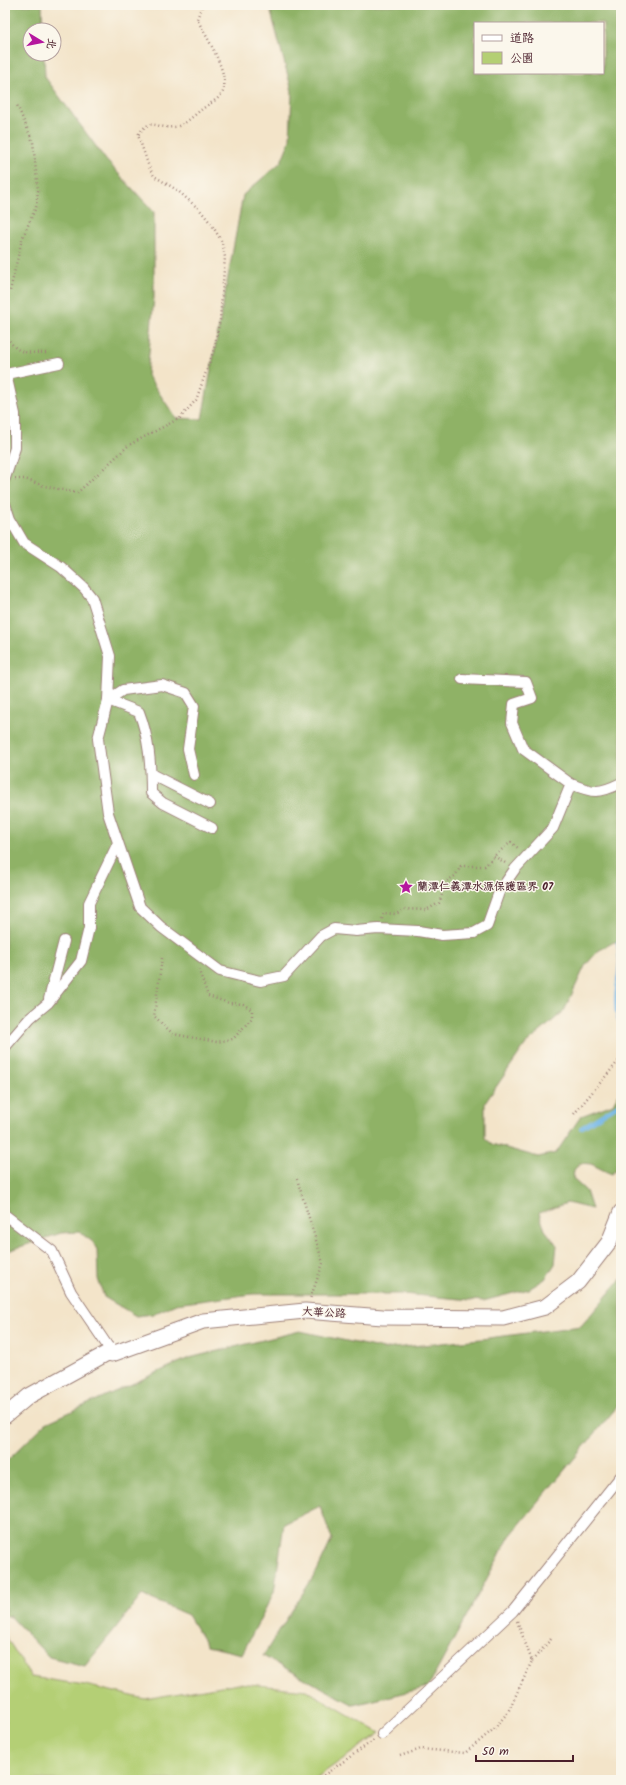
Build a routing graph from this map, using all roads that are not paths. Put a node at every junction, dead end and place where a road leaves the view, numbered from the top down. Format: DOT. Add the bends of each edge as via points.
graph roads {
  1 [pos="58,363"];
  2 [pos="8,478"];
  3 [pos="5,504"];
  4 [pos="462,679"];
  5 [pos="108,700"];
  6 [pos="151,774"];
  7 [pos="194,776"];
  8 [pos="621,783"];
  9 [pos="571,784"];
  10 [pos="210,804"];
  11 [pos="212,828"];
  12 [pos="118,845"];
  13 [pos="64,941"];
  14 [pos="48,1002"];
  15 [pos="5,1047"];
  16 [pos="621,1212"];
  17 [pos="5,1215"];
  18 [pos="111,1350"];
  19 [pos="5,1416"];
  20 [pos="621,1476"];
  21 [pos="382,1734"];
  1 -- 2 [label="street" via="6,374 15,414 15,448"];
  3 -- 5 [label="street" via="10,519 24,543 61,567 92,598 110,656"];
  4 -- 9 [label="street" via="526,682 532,698 514,704 512,723 524,749"];
  5 -- 6 [label="street" via="139,712 146,729"];
  5 -- 7 [label="street" via="123,690 162,685 186,692 194,706 188,749"];
  5 -- 12 [label="street" via="98,739 108,813"];
  6 -- 10 [label="street"];
  6 -- 11 [label="street" via="151,793 163,803"];
  8 -- 9 [label="street" via="605,791 587,791"];
  9 -- 12 [label="street" via="553,828 499,892 487,926 474,933 442,935 378,929 334,929 321,936 284,976 260,980 220,971 161,927 140,906"];
  12 -- 14 [label="street" via="89,903 89,928 81,961"];
  13 -- 14 [label="street"];
  14 -- 15 [label="street"];
  16 -- 18 [label="main road, 大華公路" via="609,1242 578,1282 545,1306 503,1318 383,1317 306,1311 203,1321 112,1354"];
  17 -- 18 [label="street" via="52,1250 71,1292"];
  18 -- 19 [label="main road, 大華公路" via="29,1396"];
  20 -- 21 [label="street" via="513,1612"];
}
